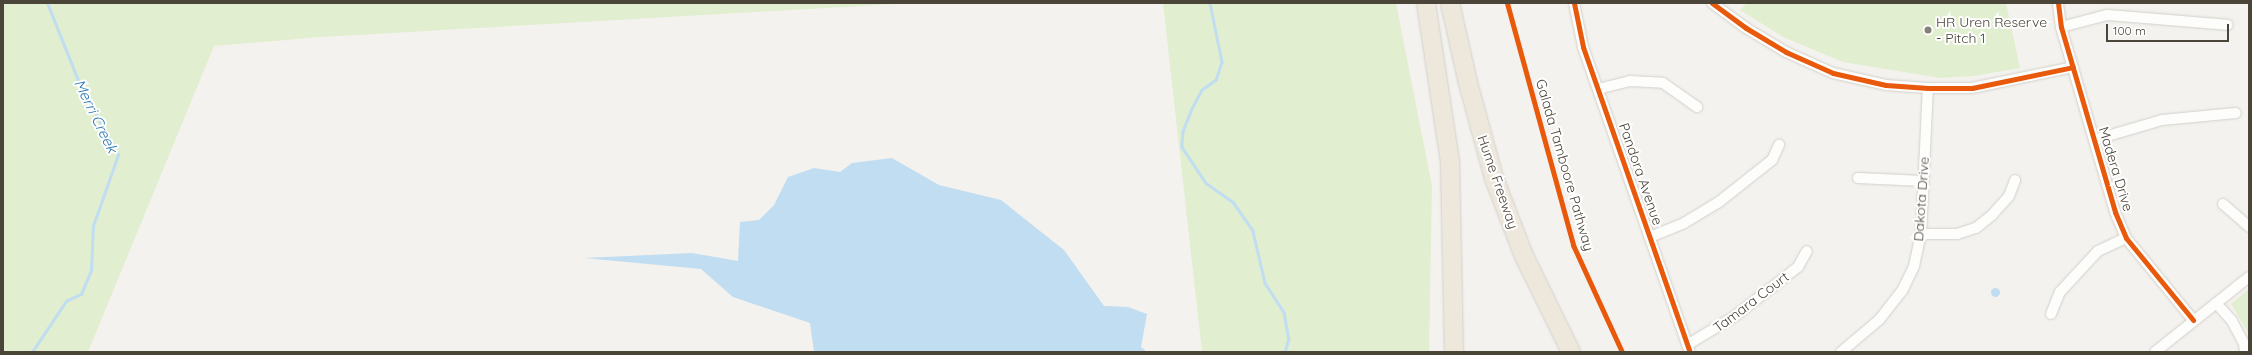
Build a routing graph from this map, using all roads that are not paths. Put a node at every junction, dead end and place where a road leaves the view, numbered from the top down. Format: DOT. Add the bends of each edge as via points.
graph roads {
  1 [pos="1426,3"];
  2 [pos="1450,3"];
  3 [pos="1574,3"];
  4 [pos="1712,3"];
  5 [pos="2058,3"];
  6 [pos="2228,25"];
  7 [pos="2061,27"];
  8 [pos="2073,67"];
  9 [pos="1928,88"];
  10 [pos="1598,89"];
  11 [pos="1697,107"];
  12 [pos="2236,113"];
  13 [pos="2094,140"];
  14 [pos="1779,145"];
  15 [pos="1858,178"];
  16 [pos="2015,180"];
  17 [pos="1923,181"];
  18 [pos="2223,204"];
  19 [pos="2249,227"];
  20 [pos="1921,234"];
  21 [pos="1650,236"];
  22 [pos="2126,238"];
  23 [pos="1807,251"];
  24 [pos="2249,277"];
  25 [pos="2216,303"];
  26 [pos="1454,307"];
  27 [pos="2051,314"];
  28 [pos="2193,320"];
  29 [pos="1689,348"];
  30 [pos="1449,352"];
  31 [pos="1454,352"];
  32 [pos="1572,352"];
  33 [pos="1840,352"];
  34 [pos="2155,352"];
  35 [pos="2245,352"];
  1 -- 26 [label="highway" via="1450,162"];
  2 -- 32 [label="highway, Hume Freeway" via="1468,83 1494,178 1524,256"];
  3 -- 10 [label="street, Pandora Avenue" via="1583,47"];
  4 -- 9 [label="street" via="1782,50 1833,73 1886,85"];
  5 -- 7 [label="street, Madera Drive"];
  6 -- 7 [label="street" via="2107,15"];
  7 -- 8 [label="street, Madera Drive"];
  8 -- 9 [label="street" via="1972,88"];
  8 -- 13 [label="street, Madera Drive"];
  9 -- 17 [label="street, Dakota Drive"];
  10 -- 11 [label="street" via="1630,81 1663,83"];
  10 -- 21 [label="street, Pandora Avenue"];
  12 -- 13 [label="street" via="2162,120"];
  13 -- 22 [label="street, Madera Drive" via="2115,212"];
  14 -- 21 [label="street" via="1772,160 1719,202 1684,223"];
  15 -- 17 [label="street"];
  16 -- 20 [label="street" via="2009,196 1976,228 1957,234"];
  17 -- 20 [label="street, Dakota Drive"];
  18 -- 19 [label="street"];
  20 -- 33 [label="street, Dakota Drive" via="1914,266 1902,291 1879,320"];
  21 -- 29 [label="street, Pandora Avenue"];
  22 -- 27 [label="street" via="2098,251 2060,292"];
  22 -- 28 [label="street, Madera Drive"];
  23 -- 29 [label="street, Tamara Court" via="1792,272"];
  24 -- 25 [label="street"];
  25 -- 28 [label="street"];
  25 -- 35 [label="street" via="2232,321 2244,344"];
  26 -- 30 [label="highway"];
  26 -- 31 [label="highway"];
  28 -- 34 [label="street"];
}
